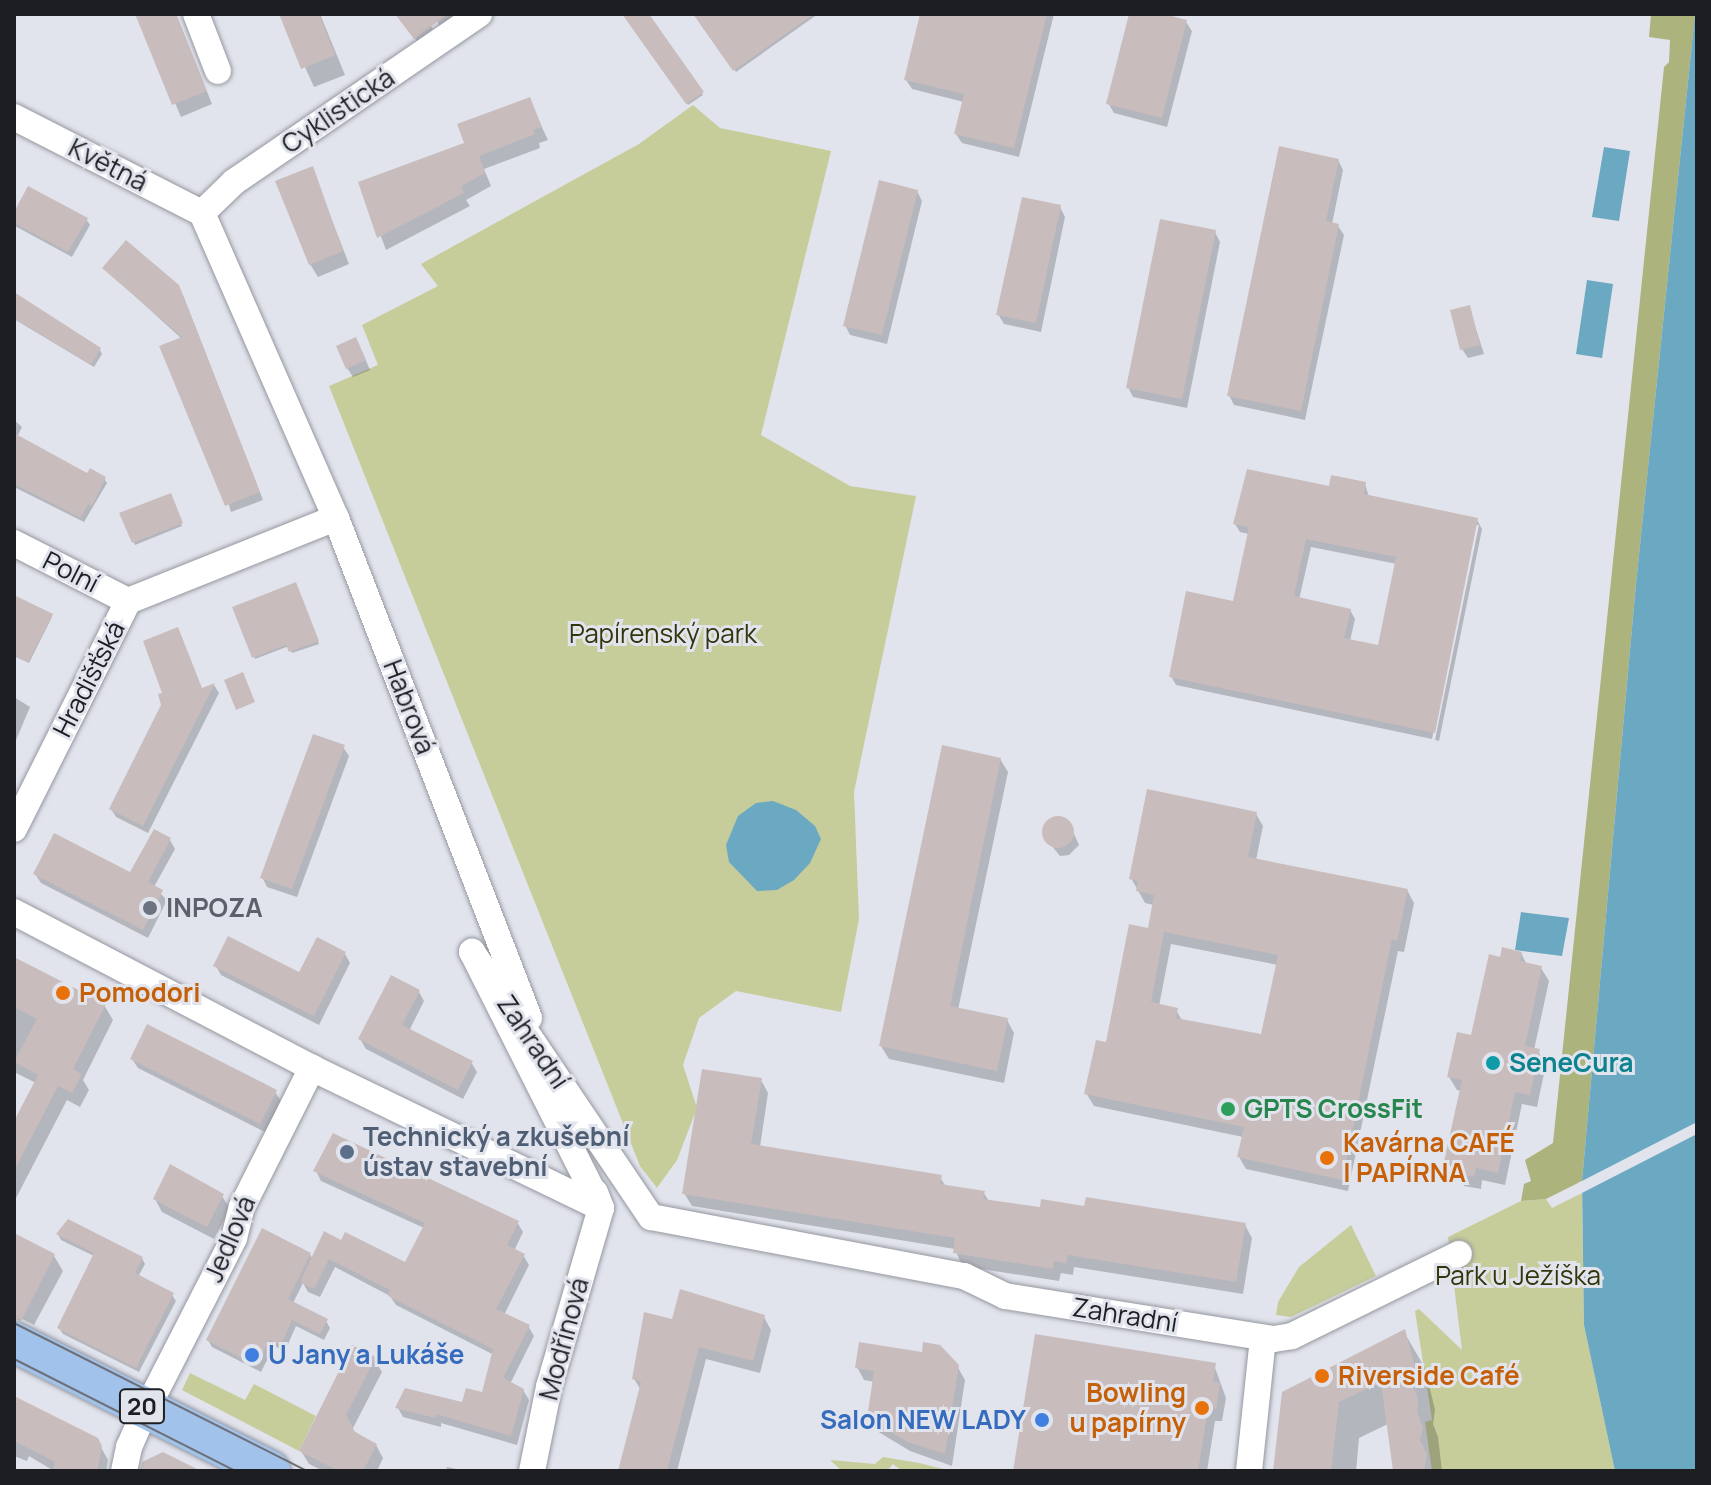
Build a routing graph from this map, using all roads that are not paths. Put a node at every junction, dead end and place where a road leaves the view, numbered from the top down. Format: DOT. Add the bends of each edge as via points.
graph roads {
  1 [pos="196,14"];
  2 [pos="479,14"];
  3 [pos="218,71"];
  4 [pos="14,117"];
  5 [pos="202,213"];
  6 [pos="336,518"];
  7 [pos="14,543"];
  8 [pos="128,601"];
  9 [pos="14,829"];
  10 [pos="14,912"];
  11 [pos="312,1068"];
  12 [pos="601,1208"];
  13 [pos="1459,1254"];
  14 [pos="1263,1338"];
  15 [pos="14,1342"];
  16 [pos="148,1409"];
  17 [pos="124,1471"];
  18 [pos="270,1471"];
  19 [pos="532,1471"];
  20 [pos="1249,1471"];
  1 -- 3 [label="street"];
  2 -- 5 [label="street, Cyklistická" via="234,182"];
  4 -- 5 [label="street, Květná"];
  5 -- 6 [label="street, Habrová"];
  6 -- 8 [label="street, Hradišťská"];
  6 -- 12 [label="street, Habrová"];
  7 -- 8 [label="street, Polní"];
  8 -- 9 [label="street, Hradišťská"];
  10 -- 11 [label="street"];
  11 -- 12 [label="street"];
  11 -- 16 [label="street, Jedlová"];
  12 -- 14 [label="street, Zahradní" via="472,952 651,1217 964,1276 1005,1296"];
  12 -- 19 [label="street, Modřínová" via="549,1387"];
  13 -- 14 [label="street, Zahradní" via="1292,1336"];
  14 -- 20 [label="street"];
  15 -- 16 [label="main road, 20"];
  16 -- 17 [label="street, Jedlová" via="129,1447"];
  16 -- 18 [label="main road, 20"];
}
